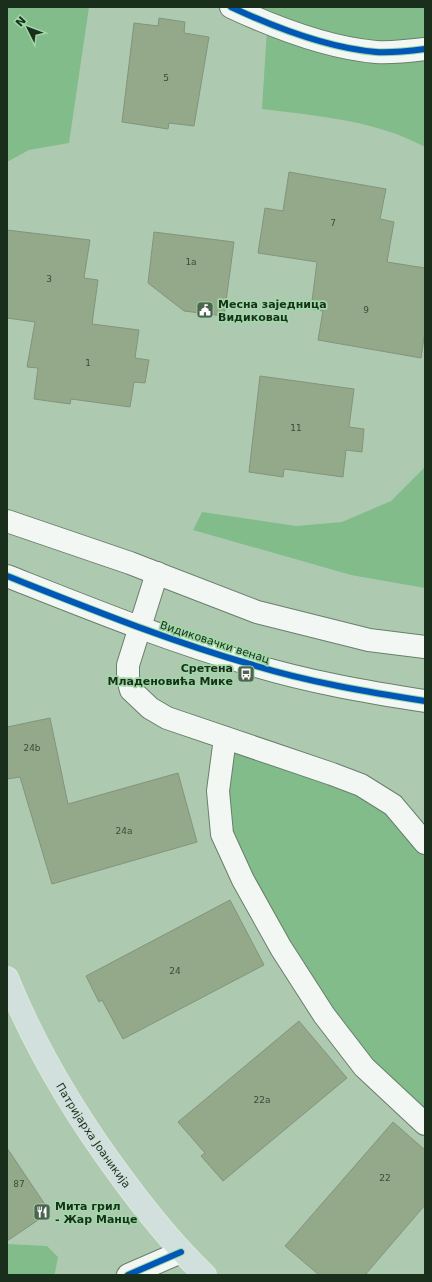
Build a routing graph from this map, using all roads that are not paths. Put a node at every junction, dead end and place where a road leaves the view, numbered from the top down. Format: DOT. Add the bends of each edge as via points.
graph roads {
  1 [pos="231,7"];
  2 [pos="425,49"];
  3 [pos="7,521"];
  4 [pos="157,573"];
  5 [pos="7,576"];
  6 [pos="140,628"];
  7 [pos="425,647"];
  8 [pos="425,701"];
  9 [pos="225,738"];
  10 [pos="425,843"];
  11 [pos="7,978"];
  12 [pos="425,1124"];
  13 [pos="181,1252"];
  14 [pos="128,1275"];
  15 [pos="205,1275"];
  1 -- 2 [label="street" via="261,21 348,47 377,52"];
  3 -- 4 [label="street"];
  4 -- 6 [label="street"];
  4 -- 7 [label="street" via="258,612 369,640"];
  5 -- 6 [label="street, Видиковачки венац"];
  6 -- 8 [label="street, Видиковачки венац" via="252,665 362,691"];
  6 -- 9 [label="street" via="128,665 131,690 150,708 168,718"];
  9 -- 10 [label="street" via="361,785 393,804"];
  9 -- 12 [label="street" via="218,791 222,834 243,880 281,948 324,1015 364,1067"];
  11 -- 13 [label="main road, Патријарха Јоаникија" via="54,1076 78,1115 133,1192"];
  13 -- 14 [label="street"];
  13 -- 15 [label="main road, Патријарха Јоаникија"];
}
